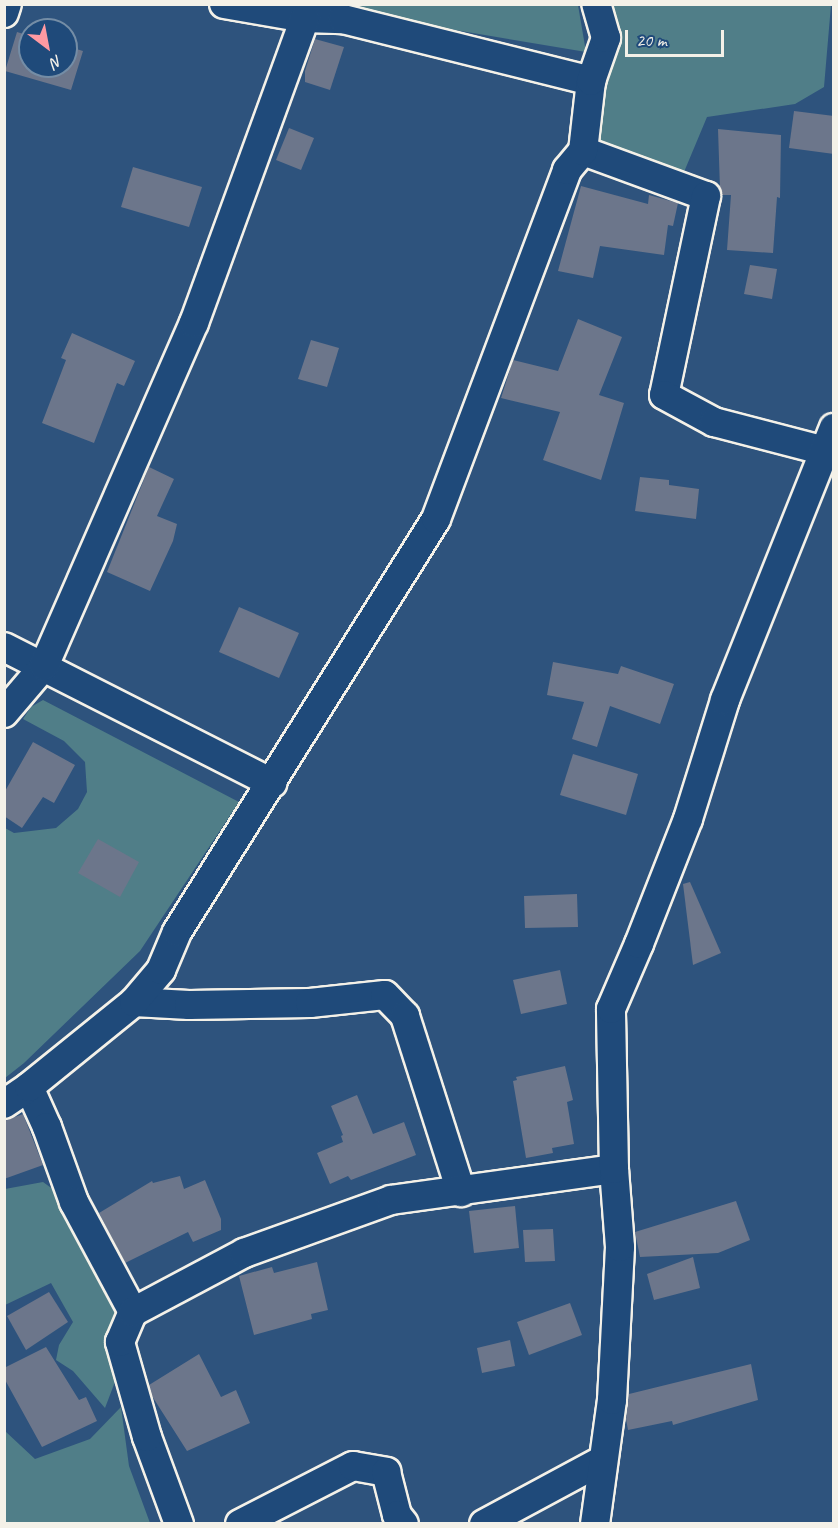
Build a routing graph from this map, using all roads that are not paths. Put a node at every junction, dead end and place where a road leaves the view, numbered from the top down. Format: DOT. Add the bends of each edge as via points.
graph roads {
  1 [pos="7,4"];
  2 [pos="224,4"];
  3 [pos="596,4"];
  4 [pos="4,13"];
  5 [pos="305,18"];
  6 [pos="591,81"];
  7 [pos="583,151"];
  8 [pos="829,439"];
  9 [pos="4,647"];
  10 [pos="44,666"];
  11 [pos="4,713"];
  12 [pos="272,783"];
  13 [pos="134,1002"];
  14 [pos="29,1088"];
  15 [pos="4,1104"];
  16 [pos="614,1169"];
  17 [pos="460,1192"];
  18 [pos="133,1312"];
  19 [pos="603,1460"];
  20 [pos="179,1524"];
  21 [pos="240,1524"];
  22 [pos="404,1524"];
  23 [pos="484,1524"];
  24 [pos="595,1524"];
  1 -- 4 [label="street"];
  2 -- 5 [label="street"];
  3 -- 6 [label="street" via="606,38"];
  5 -- 6 [label="street" via="343,19"];
  5 -- 10 [label="street" via="194,324"];
  6 -- 7 [label="street"];
  7 -- 8 [label="street" via="706,196 664,395 714,422"];
  7 -- 12 [label="street" via="567,170 436,519"];
  8 -- 16 [label="street" via="725,700 688,819 611,1009"];
  9 -- 10 [label="street"];
  10 -- 11 [label="street"];
  10 -- 12 [label="street"];
  12 -- 13 [label="street" via="177,932 161,970"];
  13 -- 14 [label="street"];
  13 -- 17 [label="street" via="310,1003 385,995 405,1016"];
  14 -- 15 [label="street"];
  14 -- 18 [label="street" via="74,1202"];
  16 -- 17 [label="street"];
  16 -- 19 [label="street" via="620,1247 612,1400"];
  17 -- 18 [label="street" via="391,1200 244,1253"];
  18 -- 20 [label="street" via="120,1342 147,1437"];
  19 -- 23 [label="street"];
  19 -- 24 [label="street"];
  21 -- 22 [label="street" via="353,1466 386,1472 397,1515"];
}
